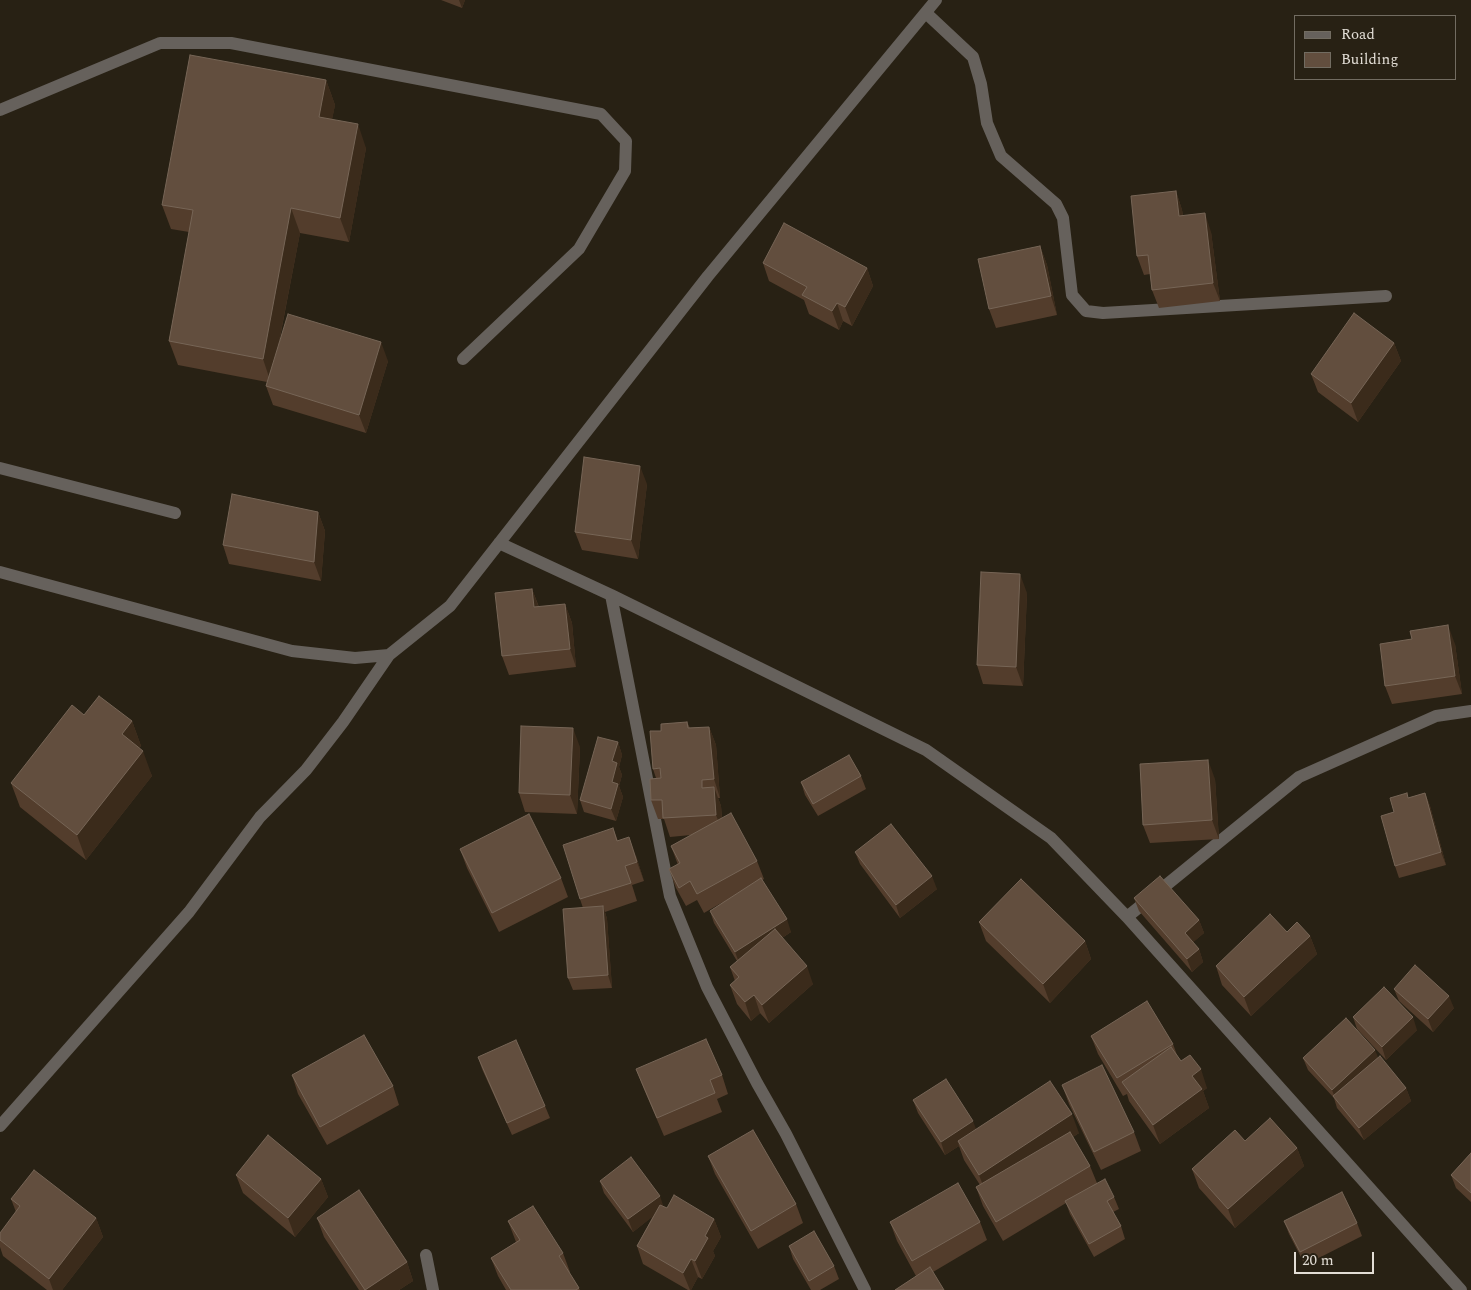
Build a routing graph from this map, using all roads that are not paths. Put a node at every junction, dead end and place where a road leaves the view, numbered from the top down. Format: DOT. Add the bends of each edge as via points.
graph roads {
  1 [pos="936,0"];
  2 [pos="926,13"];
  3 [pos="0,110"];
  4 [pos="1386,296"];
  5 [pos="463,359"];
  6 [pos="0,468"];
  7 [pos="175,513"];
  8 [pos="499,543"];
  9 [pos="0,572"];
  10 [pos="611,595"];
  11 [pos="389,655"];
  12 [pos="1471,711"];
  13 [pos="1127,917"];
  14 [pos="0,1126"];
  15 [pos="426,1254"];
  16 [pos="433,1290"];
  17 [pos="865,1290"];
  18 [pos="1461,1290"];
  1 -- 2 [label="street"];
  2 -- 4 [label="street" via="973,57 987,123 1001,156 1056,204 1063,218 1072,295 1086,311 1103,313"];
  2 -- 8 [label="street" via="708,276"];
  3 -- 5 [label="street" via="160,43 230,43 601,114 626,141 626,171 579,249"];
  6 -- 7 [label="street"];
  8 -- 10 [label="street"];
  8 -- 11 [label="street" via="450,606"];
  9 -- 11 [label="street" via="292,651 355,658"];
  10 -- 13 [label="street" via="926,750 1051,838"];
  10 -- 17 [label="street" via="670,896 707,987"];
  11 -- 14 [label="street" via="306,770 260,817 189,912"];
  12 -- 13 [label="street" via="1436,716 1299,777"];
  13 -- 18 [label="street"];
  15 -- 16 [label="street"];
}
